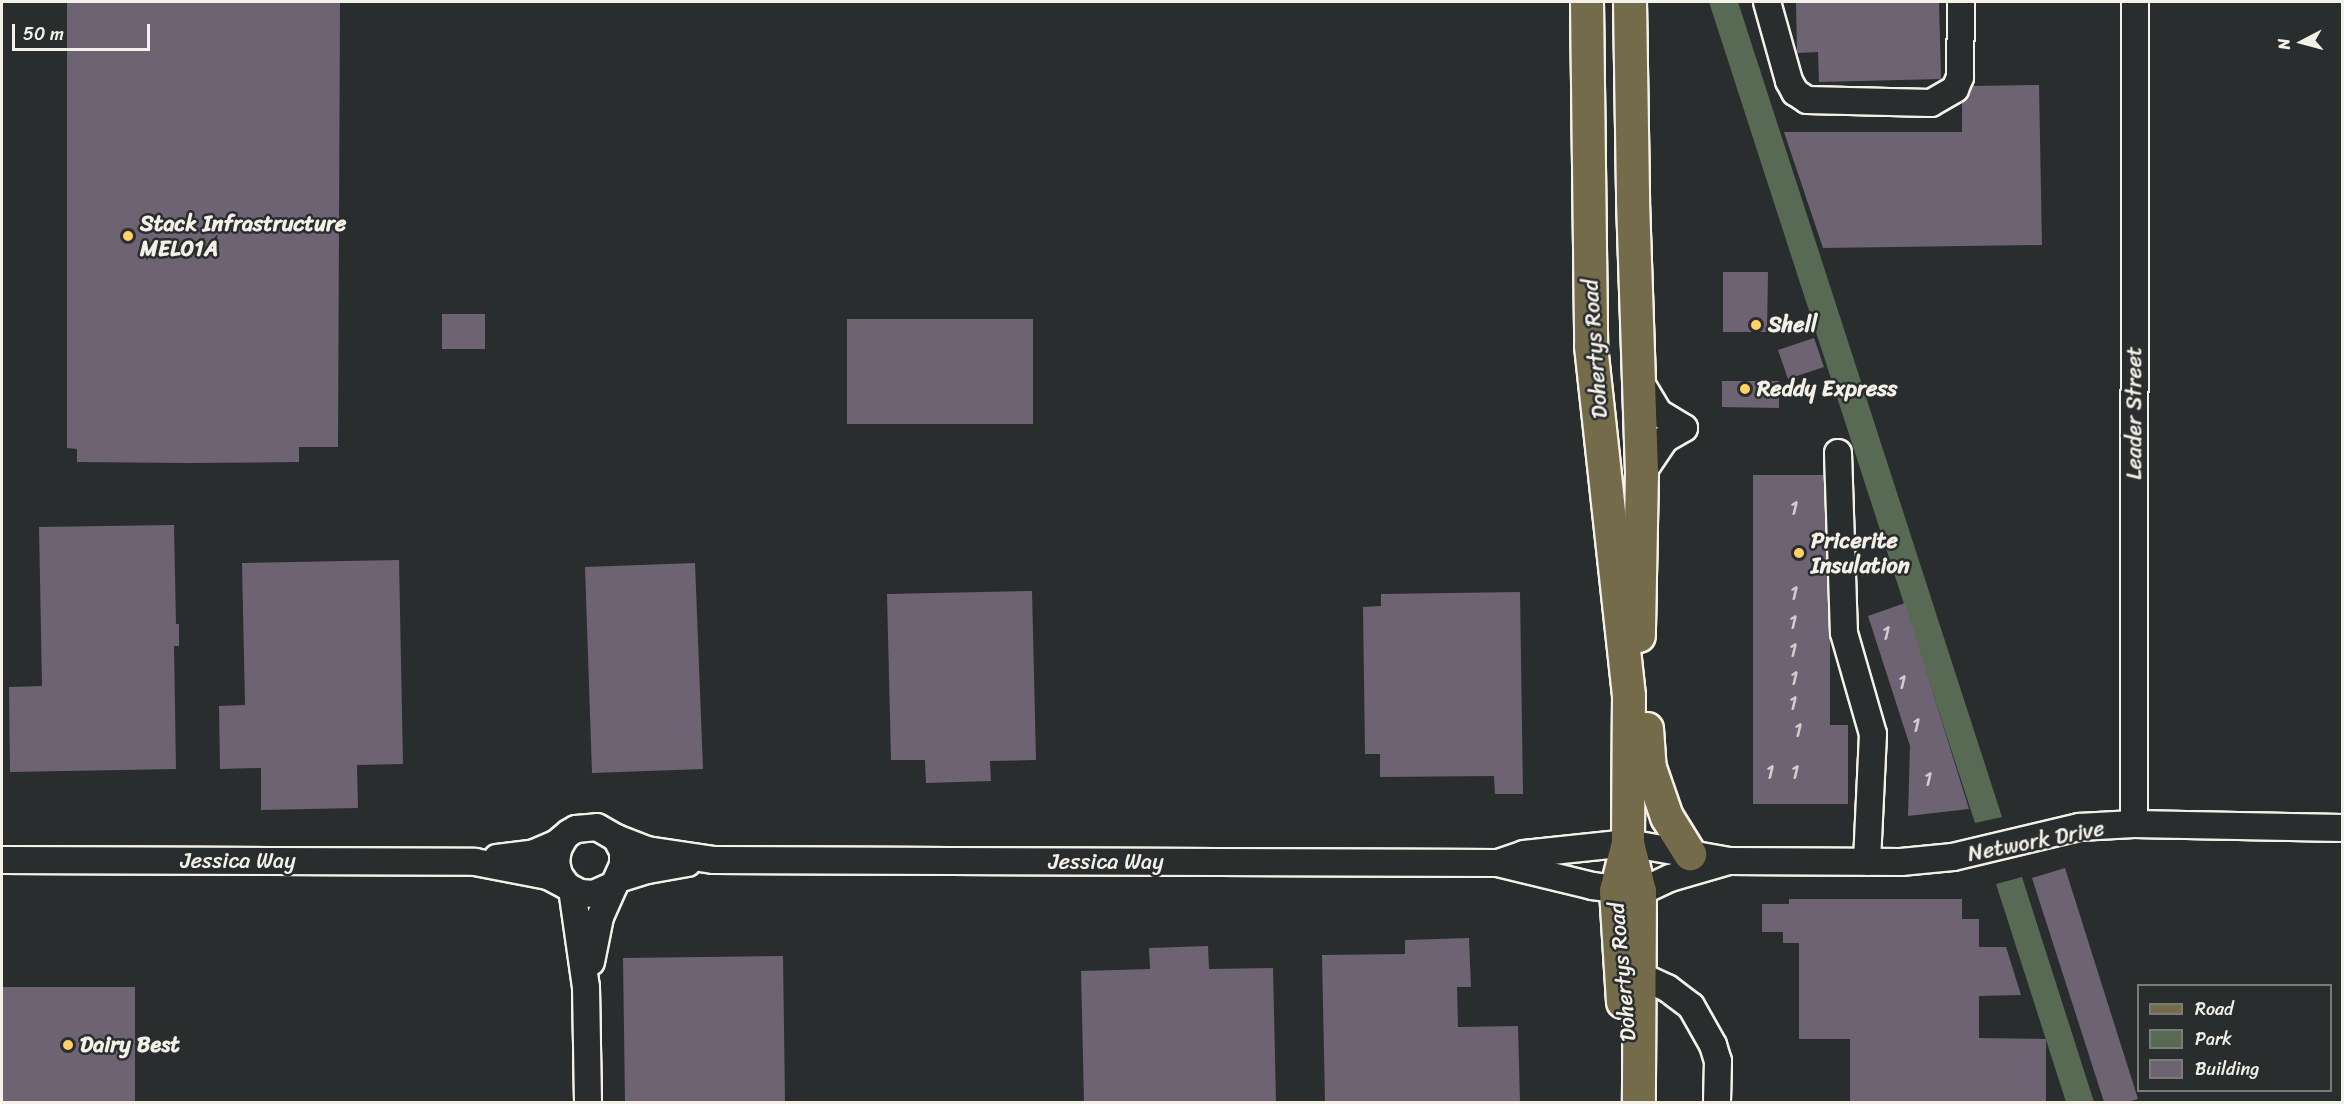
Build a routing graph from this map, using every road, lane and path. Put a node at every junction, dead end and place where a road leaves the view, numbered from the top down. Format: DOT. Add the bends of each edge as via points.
graph roads {
  1 [pos="1575,2"];
  2 [pos="1587,2"];
  3 [pos="1630,2"];
  4 [pos="1767,2"];
  5 [pos="1961,2"];
  6 [pos="2135,2"];
  7 [pos="1588,40"];
  8 [pos="1640,380"];
  9 [pos="1838,453"];
  10 [pos="1642,473"];
  11 [pos="1639,635"];
  12 [pos="1629,696"];
  13 [pos="2134,824"];
  14 [pos="2343,828"];
  15 [pos="564,838"];
  16 [pos="616,838"];
  17 [pos="1628,843"];
  18 [pos="1690,854"];
  19 [pos="2,860"];
  20 [pos="714,860"];
  21 [pos="1729,861"];
  22 [pos="475,862"];
  23 [pos="1867,862"];
  24 [pos="1498,863"];
  25 [pos="616,882"];
  26 [pos="569,887"];
  27 [pos="1628,891"];
  28 [pos="1641,976"];
  29 [pos="586,987"];
  30 [pos="588,1102"];
  31 [pos="1637,1102"];
  32 [pos="1717,1102"];
  1 -- 7 [label="main road"];
  2 -- 7 [label="main road, Dohertys Road"];
  3 -- 8 [label="main road, Dohertys Road"];
  4 -- 5 [label="street" via="1789,81 1795,92 1807,100 1931,103 1955,89 1960,77"];
  6 -- 13 [label="street, Leader Street"];
  7 -- 12 [label="main road, Dohertys Road" via="1591,346"];
  8 -- 10 [label="main road, Dohertys Road"];
  8 -- 10 [label="street" via="1659,413 1684,428 1665,439"];
  9 -- 23 [label="street" via="1844,633 1873,734"];
  10 -- 11 [label="main road, Dohertys Road"];
  11 -- 12 [label="main road, Dohertys Road"];
  11 -- 18 [label="main road" via="1650,768 1667,817"];
  12 -- 17 [label="main road, Dohertys Road"];
  13 -- 14 [label="street, Network Drive"];
  13 -- 23 [label="street, Network Drive" via="2079,827 1953,857"];
  15 -- 16 [label="street" via="590,826 604,829"];
  15 -- 22 [label="street, Jessica Way" via="532,854"];
  15 -- 26 [label="street" via="556,862 559,875"];
  16 -- 20 [label="street, Jessica Way" via="646,850"];
  16 -- 25 [label="street" via="624,858"];
  17 -- 18 [label="street, Network Drive"];
  17 -- 24 [label="street, Jessica Way" via="1524,854"];
  17 -- 27 [label="main road, Dohertys Road"];
  18 -- 21 [label="street, Network Drive"];
  19 -- 22 [label="street, Jessica Way"];
  20 -- 24 [label="street, Jessica Way"];
  20 -- 25 [label="street, Jessica Way" via="648,870"];
  21 -- 23 [label="street, Network Drive"];
  21 -- 27 [label="street, Network Drive"];
  22 -- 26 [label="street, Jessica Way" via="548,876"];
  24 -- 27 [label="street, Jessica Way"];
  25 -- 26 [label="street" via="594,894"];
  25 -- 29 [label="street" via="597,927"];
  26 -- 29 [label="street"];
  27 -- 28 [label="main road, Dohertys Road"];
  27 -- 31 [label="main road, Dohertys Road" via="1625,1022"];
  28 -- 31 [label="main road, Dohertys Road"];
  28 -- 32 [label="street, Dohertys Road" via="1667,988 1690,1006 1718,1061"];
  29 -- 30 [label="street"];
}
